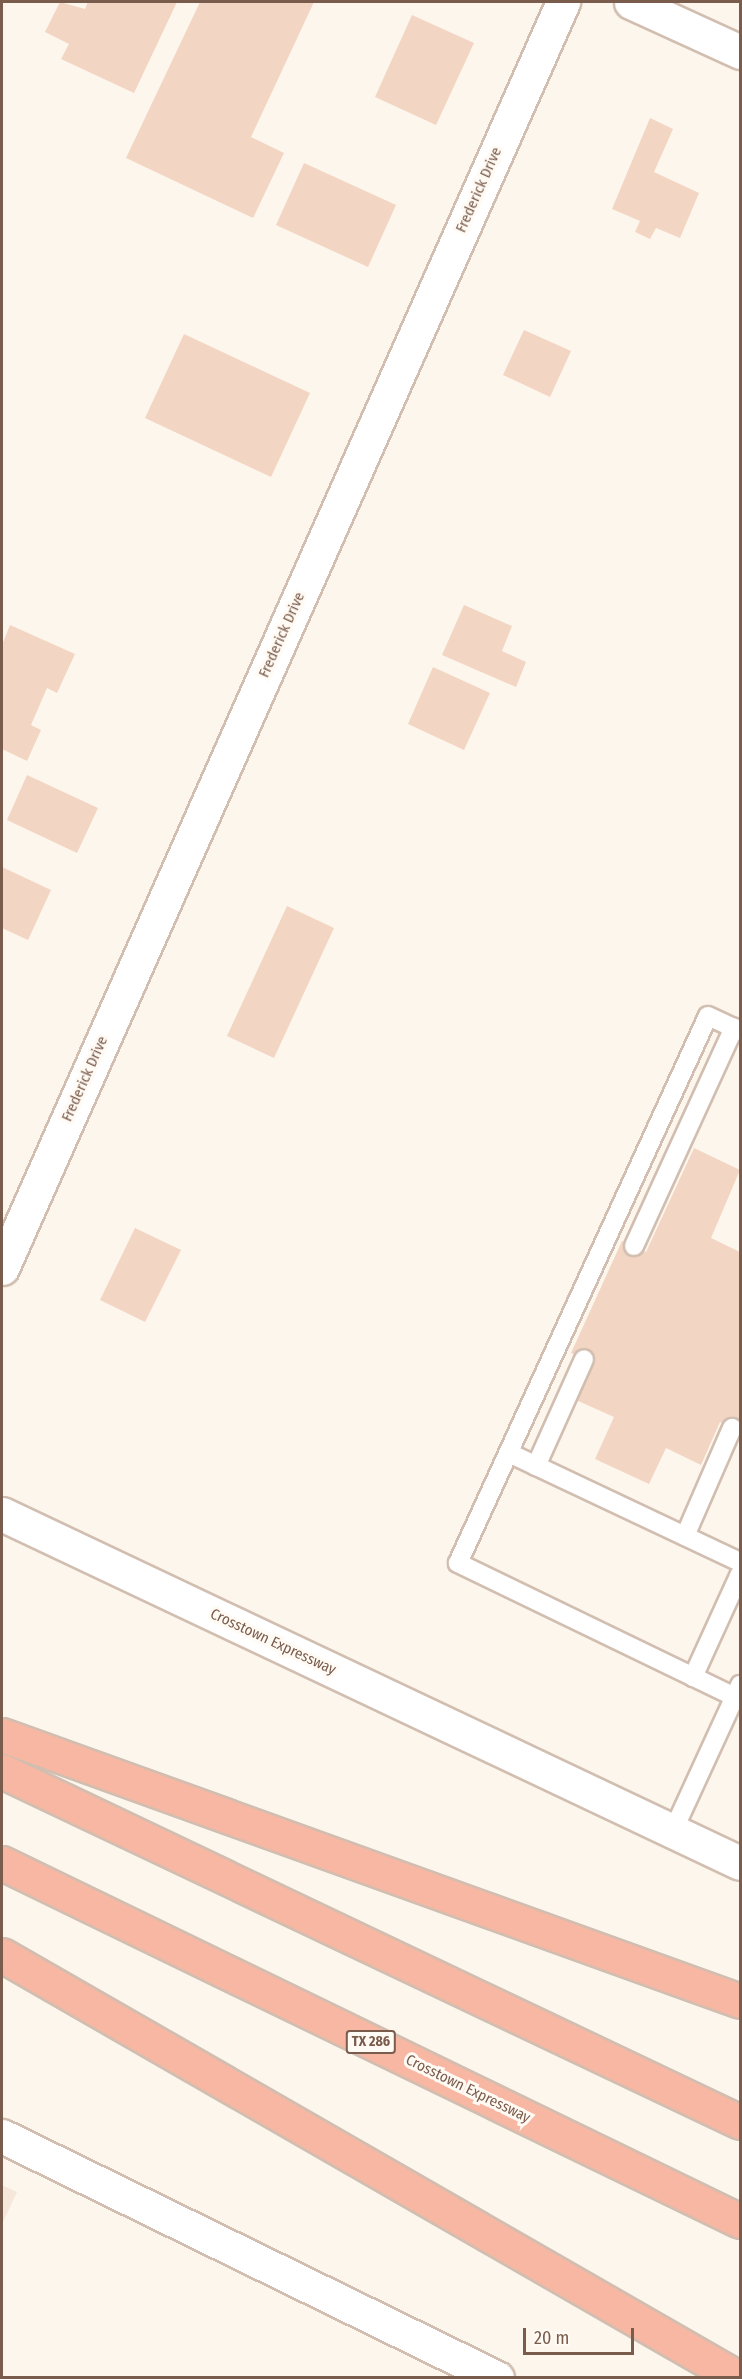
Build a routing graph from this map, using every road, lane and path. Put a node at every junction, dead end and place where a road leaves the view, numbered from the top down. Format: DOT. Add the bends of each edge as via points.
graph roads {
  1 [pos="563,2"];
  2 [pos="632,2"];
  3 [pos="741,52"];
  4 [pos="737,1030"];
  5 [pos="634,1246"];
  6 [pos="2,1268"];
  7 [pos="584,1359"];
  8 [pos="732,1428"];
  9 [pos="509,1453"];
  10 [pos="536,1466"];
  11 [pos="2,1514"];
  12 [pos="685,1536"];
  13 [pos="741,1562"];
  14 [pos="741,1574"];
  15 [pos="693,1677"];
  16 [pos="738,1691"];
  17 [pos="2,1735"];
  18 [pos="2,1771"];
  19 [pos="673,1831"];
  20 [pos="2,1863"];
  21 [pos="741,1863"];
  22 [pos="2,1955"];
  23 [pos="741,2001"];
  24 [pos="741,2122"];
  25 [pos="2,2136"];
  26 [pos="741,2221"];
  27 [pos="497,2378"];
  28 [pos="738,2378"];
  1 -- 6 [label="main road, Frederick Drive"];
  2 -- 3 [label="main road"];
  4 -- 5 [label="lane"];
  4 -- 9 [label="lane" via="708,1016"];
  7 -- 10 [label="lane"];
  8 -- 12 [label="lane"];
  9 -- 10 [label="lane"];
  9 -- 15 [label="lane" via="458,1563"];
  10 -- 12 [label="lane"];
  11 -- 19 [label="main road, Crosstown Expressway"];
  12 -- 13 [label="lane"];
  14 -- 15 [label="lane"];
  15 -- 16 [label="lane"];
  16 -- 19 [label="lane"];
  17 -- 23 [label="highway"];
  18 -- 24 [label="highway"];
  19 -- 21 [label="main road, Crosstown Expressway"];
  20 -- 26 [label="highway, Crosstown Expressway / TX 286"];
  22 -- 28 [label="highway"];
  25 -- 27 [label="main road"];
}
